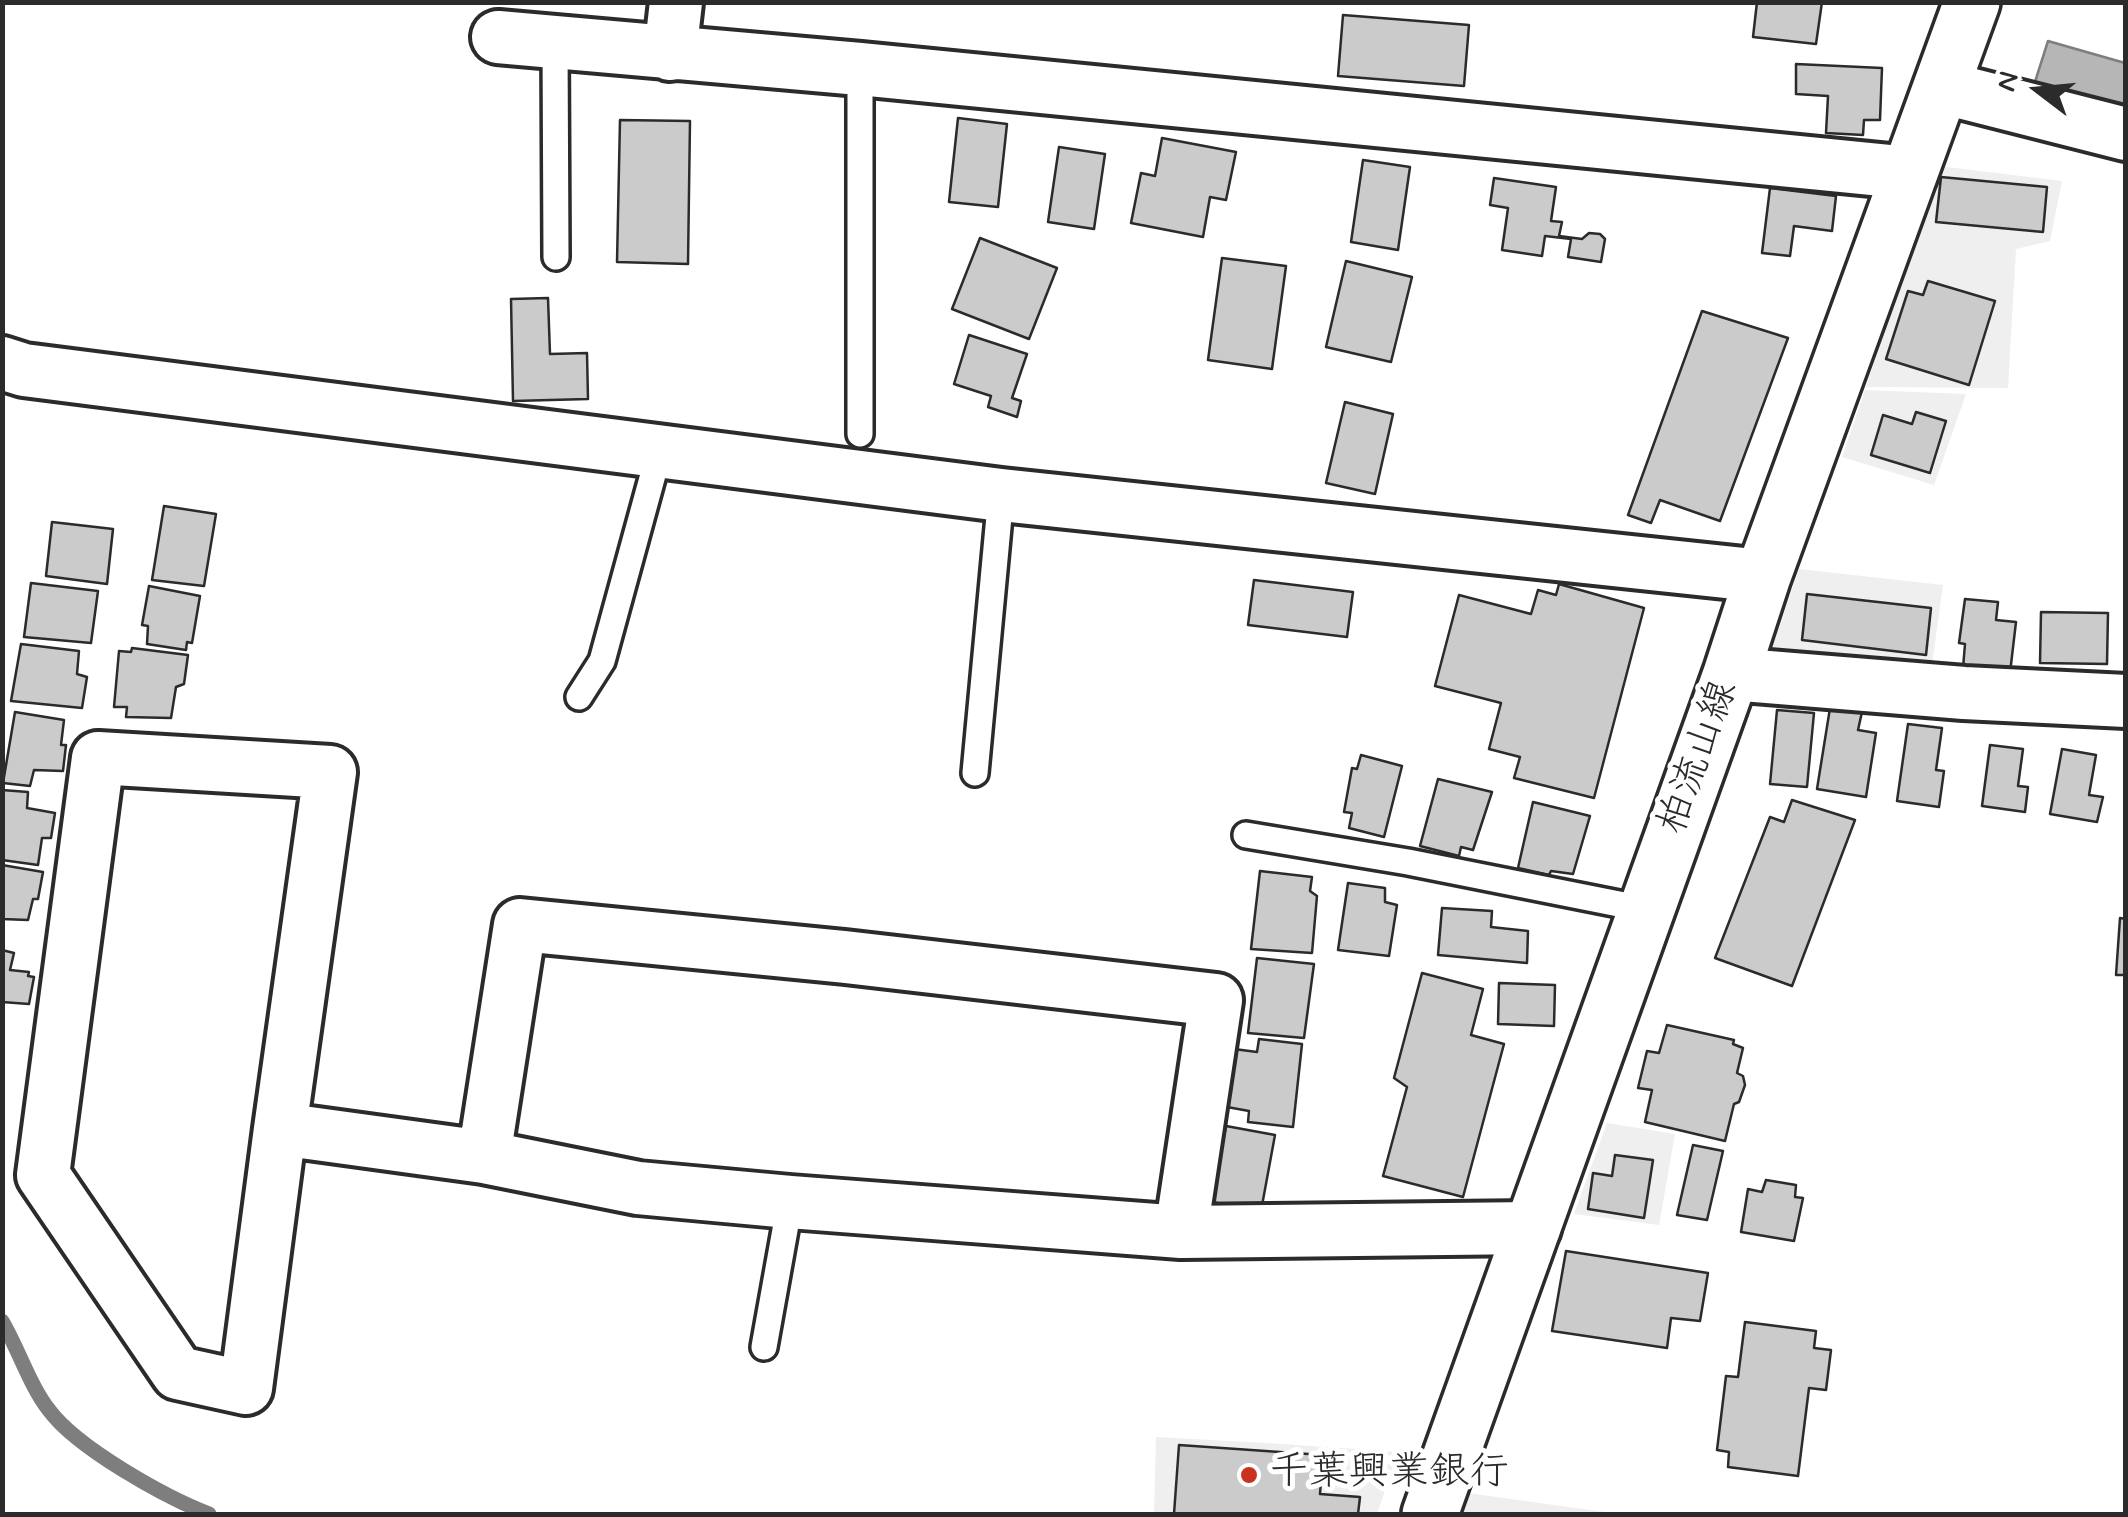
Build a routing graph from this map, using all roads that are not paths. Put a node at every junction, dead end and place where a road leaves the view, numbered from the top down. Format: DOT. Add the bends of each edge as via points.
graph roads {
  1 [pos="676,2"];
  2 [pos="1972,2"];
  3 [pos="498,37"];
  4 [pos="555,41"];
  5 [pos="670,54"];
  6 [pos="860,69"];
  7 [pos="1941,87"];
  8 [pos="2126,134"];
  9 [pos="1911,174"];
  10 [pos="556,257"];
  11 [pos="2,363"];
  12 [pos="860,434"];
  13 [pos="660,449"];
  14 [pos="1001,495"];
  15 [pos="1763,576"];
  16 [pos="1731,674"];
  17 [pos="579,697"];
  18 [pos="2126,700"];
  19 [pos="975,773"];
  20 [pos="1246,836"];
  21 [pos="1644,908"];
  22 [pos="280,1130"];
  23 [pos="484,1157"];
  24 [pos="790,1202"];
  25 [pos="1534,1228"];
  26 [pos="1181,1232"];
  27 [pos="764,1348"];
  28 [pos="1430,1514"];
  1 -- 5 [label="street"];
  2 -- 7 [label="main road, 柏流山線"];
  3 -- 4 [label="street"];
  4 -- 5 [label="street"];
  4 -- 10 [label="lane"];
  5 -- 6 [label="street"];
  6 -- 9 [label="street"];
  6 -- 12 [label="lane"];
  7 -- 8 [label="street"];
  7 -- 9 [label="main road, 柏流山線"];
  9 -- 15 [label="main road, 柏流山線"];
  11 -- 13 [label="street"];
  13 -- 14 [label="street"];
  13 -- 17 [label="lane" via="602,661"];
  14 -- 15 [label="street"];
  14 -- 19 [label="lane"];
  15 -- 16 [label="main road, 柏流山線"];
  16 -- 18 [label="street"];
  16 -- 21 [label="main road, 柏流山線"];
  20 -- 21 [label="lane"];
  21 -- 25 [label="main road, 柏流山線"];
  22 -- 22 [label="street" via="330,772 98,758 44,1176 178,1373 246,1388"];
  22 -- 23 [label="street"];
  23 -- 24 [label="street" via="638,1188"];
  23 -- 26 [label="street" via="520,924 845,957 1216,1000"];
  24 -- 26 [label="street"];
  24 -- 27 [label="lane"];
  25 -- 26 [label="street"];
  25 -- 28 [label="main road, 柏流山線"];
}
